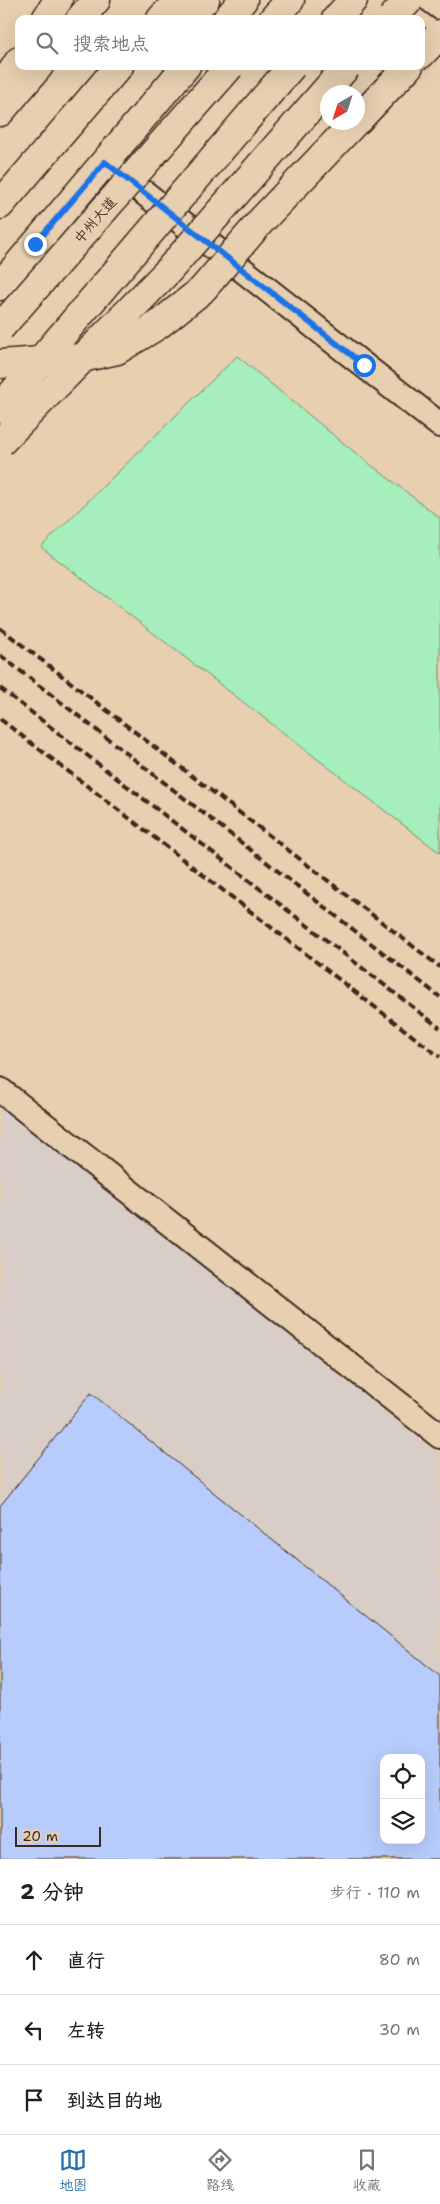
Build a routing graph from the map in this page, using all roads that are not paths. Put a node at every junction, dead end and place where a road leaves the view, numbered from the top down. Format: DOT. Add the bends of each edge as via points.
graph roads {
  1 [pos="58,0"];
  2 [pos="96,0"];
  3 [pos="179,0"];
  4 [pos="205,0"];
  5 [pos="243,0"];
  6 [pos="290,0"];
  7 [pos="353,0"];
  8 [pos="398,0"];
  9 [pos="409,0"];
  10 [pos="49,15"];
  11 [pos="83,15"];
  12 [pos="166,15"];
  13 [pos="184,15"];
  14 [pos="230,15"];
  15 [pos="277,15"];
  16 [pos="340,15"];
  17 [pos="395,15"];
  18 [pos="417,15"];
  19 [pos="425,21"];
  20 [pos="440,33"];
  21 [pos="425,50"];
  22 [pos="15,68"];
  23 [pos="36,70"];
  24 [pos="116,70"];
  25 [pos="183,70"];
  26 [pos="226,70"];
  27 [pos="289,70"];
  28 [pos="344,70"];
  29 [pos="405,70"];
  30 [pos="0,91"];
  31 [pos="0,112"];
  32 [pos="365,112"];
  33 [pos="347,130"];
  34 [pos="105,162"];
  35 [pos="0,205"];
  36 [pos="0,286"];
  37 [pos="0,328"];
  38 [pos="0,364"];
  39 [pos="0,408"];
  40 [pos="440,425"];
  41 [pos="0,443"];
  42 [pos="0,1090"];
  43 [pos="440,1436"];
  1 -- 10 [label="main road"];
  2 -- 11 [label="main road"];
  3 -- 12 [label="main road"];
  4 -- 13 [label="main road"];
  5 -- 14 [label="main road"];
  6 -- 15 [label="main road"];
  7 -- 16 [label="main road"];
  8 -- 18 [label="lane"];
  9 -- 17 [label="main road, bridge"];
  19 -- 20 [label="lane"];
  20 -- 21 [label="main road"];
  22 -- 30 [label="main road"];
  23 -- 31 [label="main road"];
  24 -- 35 [label="main road"];
  25 -- 34 [label="main road"];
  26 -- 37 [label="main road, 中州大道, bridge"];
  27 -- 39 [label="main road, bridge"];
  28 -- 41 [label="main road, bridge" via="168,271"];
  29 -- 32 [label="main road"];
  33 -- 38 [label="main road, bridge" via="261,221 202,290 158,325 117,350 81,358"];
  34 -- 36 [label="main road"];
  34 -- 40 [label="street"];
  42 -- 43 [label="street"];
}
